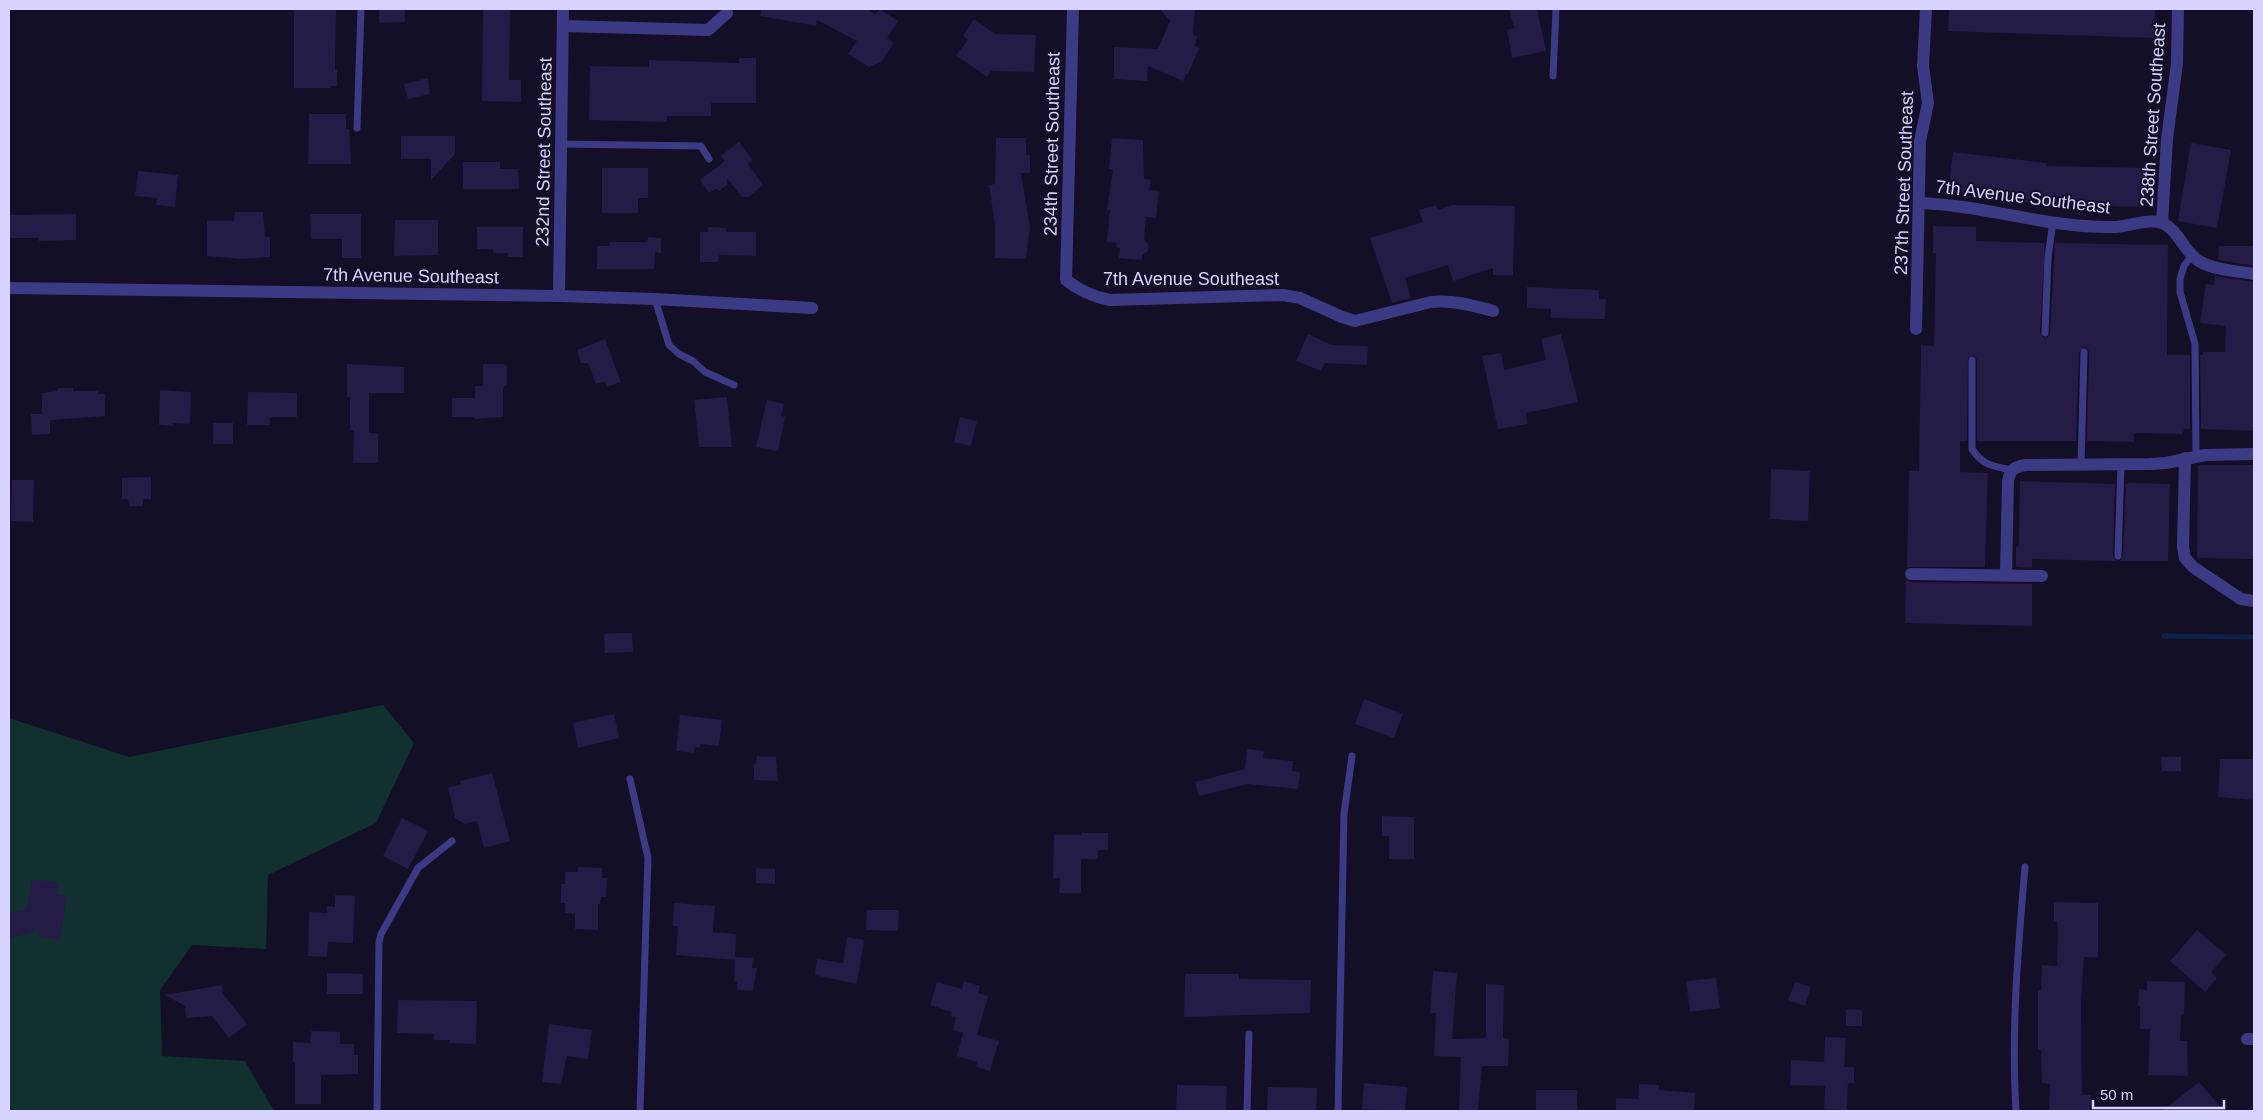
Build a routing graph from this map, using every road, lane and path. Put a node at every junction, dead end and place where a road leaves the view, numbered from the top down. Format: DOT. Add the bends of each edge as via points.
graph roads {
  1 [pos="361,9"];
  2 [pos="563,9"];
  3 [pos="1073,9"];
  4 [pos="1556,9"];
  5 [pos="1926,9"];
  6 [pos="2178,9"];
  7 [pos="727,12"];
  8 [pos="563,26"];
  9 [pos="1553,76"];
  10 [pos="357,128"];
  11 [pos="561,144"];
  12 [pos="709,159"];
  13 [pos="1919,203"];
  14 [pos="2053,222"];
  15 [pos="2162,223"];
  16 [pos="2192,255"];
  17 [pos="2254,274"];
  18 [pos="1066,280"];
  19 [pos="9,288"];
  20 [pos="559,296"];
  21 [pos="655,299"];
  22 [pos="812,308"];
  23 [pos="1493,311"];
  24 [pos="1916,329"];
  25 [pos="2046,334"];
  26 [pos="2084,352"];
  27 [pos="1972,360"];
  28 [pos="734,385"];
  29 [pos="2254,454"];
  30 [pos="2190,457"];
  31 [pos="2121,464"];
  32 [pos="2081,465"];
  33 [pos="2012,470"];
  34 [pos="2118,556"];
  35 [pos="1911,574"];
  36 [pos="2006,576"];
  37 [pos="2042,576"];
  38 [pos="2254,602"];
  39 [pos="1352,756"];
  40 [pos="630,779"];
  41 [pos="452,841"];
  42 [pos="2025,867"];
  43 [pos="1250,1034"];
  44 [pos="377,1111"];
  45 [pos="640,1111"];
  46 [pos="1247,1111"];
  47 [pos="1338,1111"];
  48 [pos="2016,1111"];
  1 -- 10 [label="lane"];
  2 -- 8 [label="street, 232nd Street Southeast"];
  3 -- 18 [label="street, 234th Street Southeast"];
  4 -- 9 [label="lane"];
  5 -- 13 [label="street, 237th Street Southeast" via="1924,66 1928,103 1920,141"];
  6 -- 15 [label="street, 238th Street Southeast" via="2177,63 2167,139"];
  7 -- 8 [label="street" via="708,30"];
  8 -- 11 [label="street, 232nd Street Southeast"];
  11 -- 12 [label="lane" via="701,146"];
  11 -- 20 [label="street, 232nd Street Southeast"];
  13 -- 14 [label="street, 7th Avenue Southeast"];
  13 -- 24 [label="street, 237th Street Southeast"];
  14 -- 15 [label="street, 7th Avenue Southeast" via="2112,227"];
  14 -- 25 [label="lane" via="2048,257"];
  15 -- 16 [label="street"];
  16 -- 17 [label="street" via="2210,266"];
  16 -- 30 [label="lane" via="2180,279 2195,344"];
  18 -- 23 [label="street, 7th Avenue Southeast" via="1079,291 1110,300 1282,295 1300,298 1355,321 1443,301 1461,302"];
  19 -- 20 [label="street, 7th Avenue Southeast"];
  20 -- 21 [label="street, 7th Avenue Southeast"];
  21 -- 22 [label="street, 7th Avenue Southeast"];
  21 -- 28 [label="lane" via="669,345 705,372"];
  26 -- 32 [label="lane"];
  27 -- 33 [label="lane" via="1972,449 1980,460"];
  29 -- 30 [label="street"];
  30 -- 31 [label="street" via="2166,463"];
  30 -- 38 [label="street" via="2183,547 2185,558 2218,585 2241,599"];
  31 -- 32 [label="street"];
  31 -- 34 [label="lane"];
  32 -- 33 [label="street" via="2025,465"];
  33 -- 36 [label="street" via="2008,481"];
  35 -- 36 [label="street"];
  36 -- 37 [label="street"];
  39 -- 47 [label="lane" via="1344,814"];
  40 -- 45 [label="lane" via="648,858"];
  41 -- 44 [label="lane" via="418,868 381,934"];
  42 -- 48 [label="lane" via="2018,956"];
  43 -- 46 [label="lane"];
}
